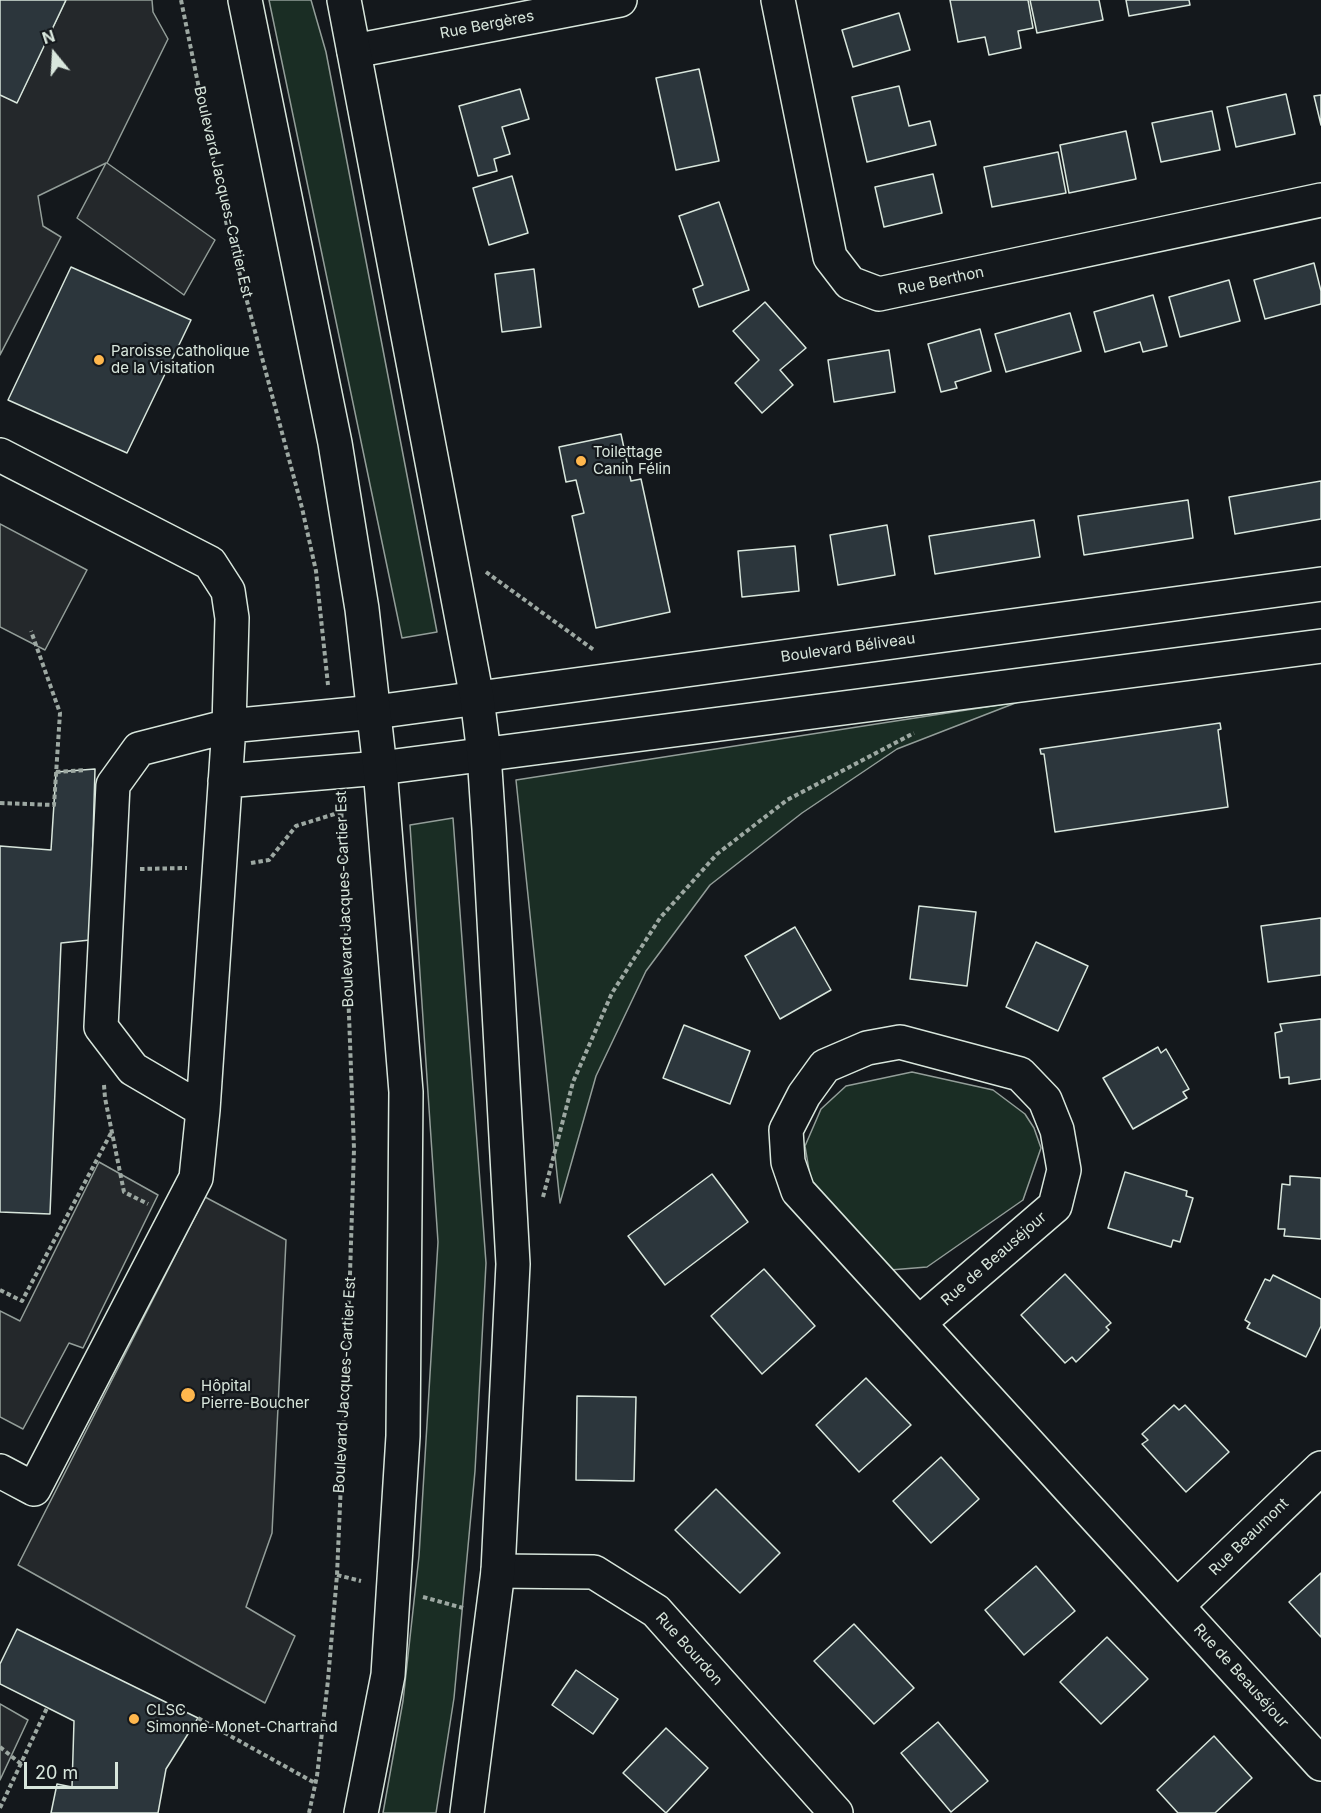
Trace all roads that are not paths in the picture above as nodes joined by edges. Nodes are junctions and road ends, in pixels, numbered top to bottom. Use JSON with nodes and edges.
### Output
{"nodes":[{"id":1,"x":245,"y":0,"type":"edge"},
{"id":2,"x":344,"y":0,"type":"edge"},
{"id":3,"x":620,"y":0,"type":"edge"},
{"id":4,"x":778,"y":0,"type":"edge"},
{"id":5,"x":354,"y":51,"type":"junction"},
{"id":6,"x":1321,"y":200,"type":"edge"},
{"id":7,"x":0,"y":455,"type":"edge"},
{"id":8,"x":1321,"y":584,"type":"edge"},
{"id":9,"x":1321,"y":646,"type":"edge"},
{"id":10,"x":477,"y":698,"type":"junction"},
{"id":11,"x":375,"y":712,"type":"junction"},
{"id":12,"x":229,"y":726,"type":"junction"},
{"id":13,"x":484,"y":754,"type":"junction"},
{"id":14,"x":380,"y":768,"type":"junction"},
{"id":15,"x":225,"y":782,"type":"junction"},
{"id":16,"x":203,"y":1110,"type":"junction"},
{"id":17,"x":919,"y":1323,"type":"junction"},
{"id":18,"x":1321,"y":1468,"type":"edge"},
{"id":19,"x":0,"y":1471,"type":"edge"},
{"id":20,"x":498,"y":1571,"type":"junction"},
{"id":21,"x":1177,"y":1606,"type":"junction"},
{"id":22,"x":1321,"y":1764,"type":"edge"},
{"id":23,"x":360,"y":1813,"type":"edge"},
{"id":24,"x":467,"y":1813,"type":"edge"},
{"id":25,"x":836,"y":1813,"type":"edge"}],
"edges":[{"from":1,"to":11,"type":"street"},
{"from":2,"to":5,"type":"street"},
{"from":3,"to":5,"type":"street","name":"Rue Bergères"},
{"from":4,"to":6,"type":"street","name":"Rue Berthon"},
{"from":5,"to":10,"type":"street"},
{"from":7,"to":12,"type":"street"},
{"from":8,"to":10,"type":"street","name":"Boulevard Béliveau"},
{"from":9,"to":13,"type":"street"},
{"from":10,"to":11,"type":"street","name":"Boulevard Béliveau"},
{"from":10,"to":13,"type":"street"},
{"from":11,"to":12,"type":"street","name":"Boulevard Béliveau"},
{"from":11,"to":14,"type":"street"},
{"from":12,"to":15,"type":"street"},
{"from":12,"to":16,"type":"street","name":"Boulevard Béliveau"},
{"from":13,"to":14,"type":"street"},
{"from":13,"to":20,"type":"street"},
{"from":14,"to":15,"type":"street"},
{"from":14,"to":23,"type":"street"},
{"from":15,"to":16,"type":"street"},
{"from":16,"to":19,"type":"street"},
{"from":17,"to":17,"type":"street","name":"Rue de Beauséjour"},
{"from":17,"to":21,"type":"street","name":"Rue de Beauséjour"},
{"from":18,"to":21,"type":"street","name":"Rue Beaumont"},
{"from":20,"to":24,"type":"street"},
{"from":20,"to":25,"type":"street","name":"Rue Bourdon"},
{"from":21,"to":22,"type":"street","name":"Rue de Beauséjour"}]}
